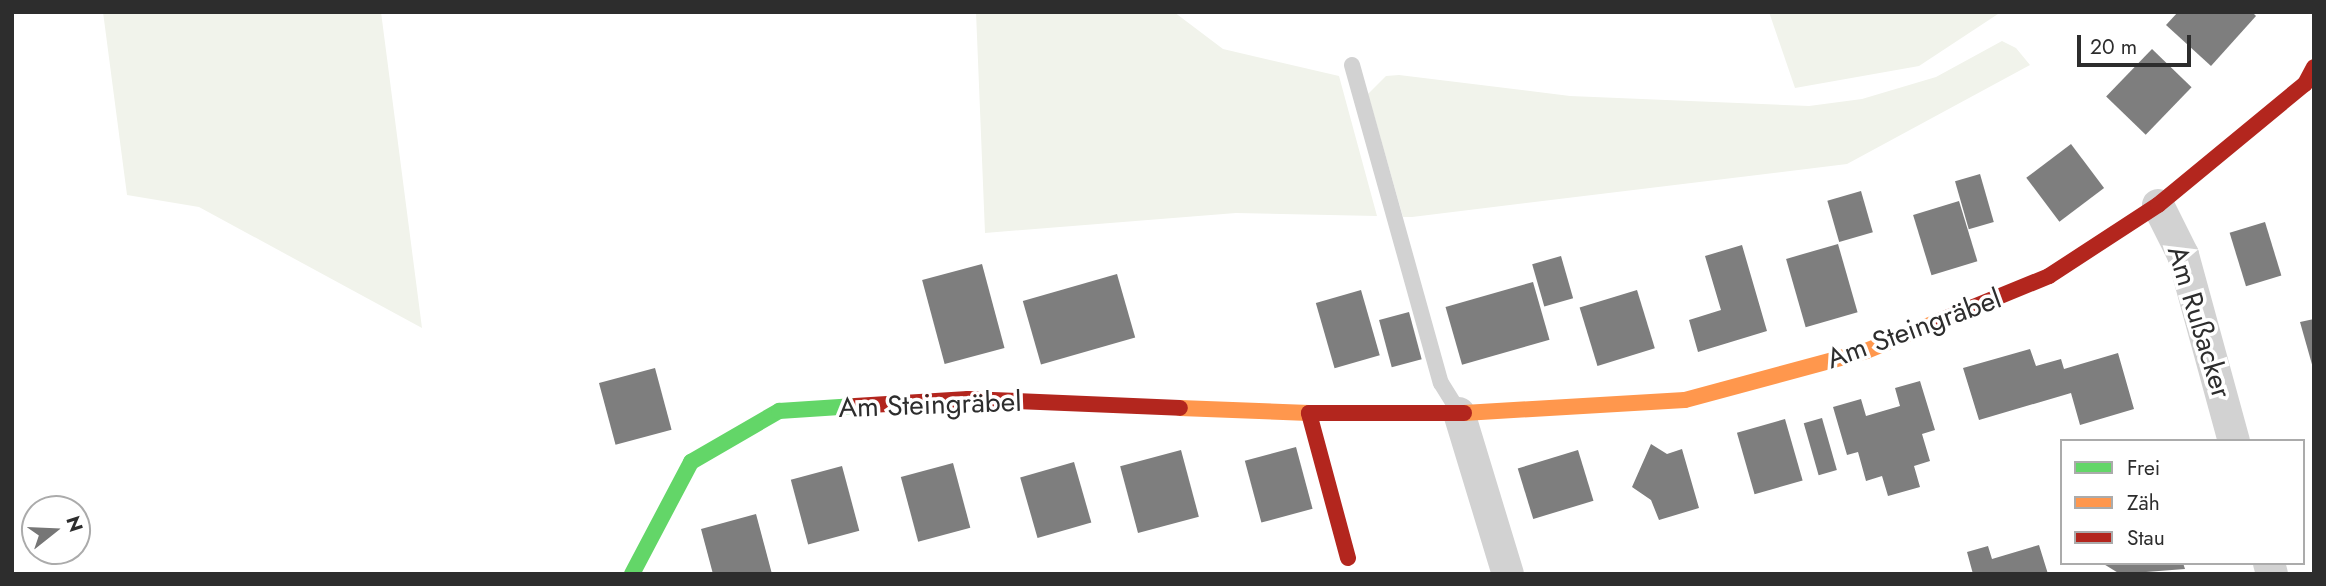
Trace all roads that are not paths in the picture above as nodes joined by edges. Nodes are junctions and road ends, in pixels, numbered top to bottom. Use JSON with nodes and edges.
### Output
{"nodes":[{"id":1,"x":1352,"y":65,"type":"dead end"},
{"id":2,"x":2311,"y":80,"type":"edge"},
{"id":3,"x":2158,"y":205,"type":"junction"},
{"id":4,"x":1309,"y":413,"type":"junction"},
{"id":5,"x":1460,"y":413,"type":"junction"},
{"id":6,"x":2233,"y":439,"type":"edge"},
{"id":7,"x":1348,"y":558,"type":"dead end"},
{"id":8,"x":632,"y":574,"type":"edge"},
{"id":9,"x":1507,"y":574,"type":"edge"}],
"edges":[{"from":1,"to":5,"type":"lane"},
{"from":2,"to":3,"type":"street","name":"Am Steingräbel"},
{"from":3,"to":5,"type":"street","name":"Am Steingräbel"},
{"from":3,"to":6,"type":"street","name":"Am Rußacker"},
{"from":4,"to":5,"type":"street","name":"Am Steingräbel"},
{"from":4,"to":7,"type":"street"},
{"from":4,"to":8,"type":"street","name":"Am Steingräbel"},
{"from":5,"to":9,"type":"street"}]}
